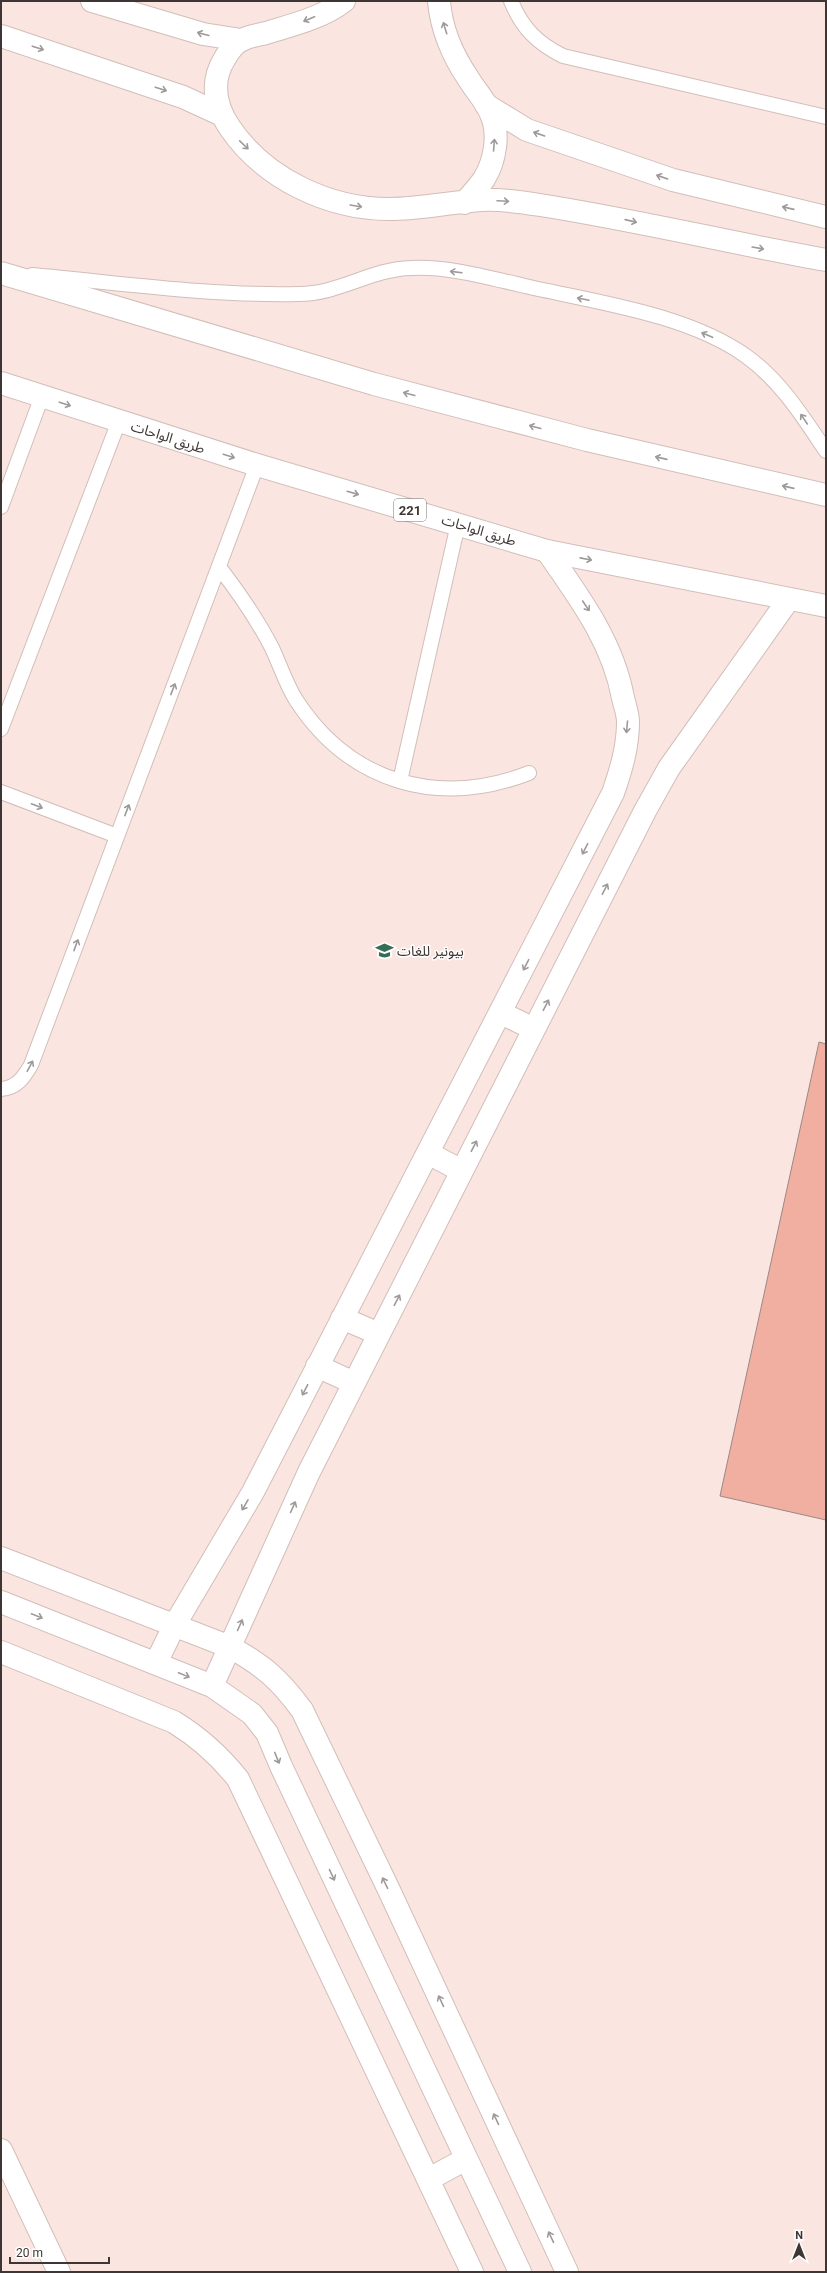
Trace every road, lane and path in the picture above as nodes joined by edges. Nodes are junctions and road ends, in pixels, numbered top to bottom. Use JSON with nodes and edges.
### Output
{"nodes":[{"id":1,"x":92,"y":1,"type":"edge"},
{"id":2,"x":344,"y":1,"type":"edge"},
{"id":3,"x":439,"y":1,"type":"edge"},
{"id":4,"x":511,"y":1,"type":"edge"},
{"id":5,"x":1,"y":36,"type":"edge"},
{"id":6,"x":241,"y":40,"type":"junction"},
{"id":7,"x":486,"y":105,"type":"junction"},
{"id":8,"x":220,"y":114,"type":"junction"},
{"id":9,"x":826,"y":117,"type":"edge"},
{"id":10,"x":464,"y":203,"type":"junction"},
{"id":11,"x":826,"y":217,"type":"edge"},
{"id":12,"x":826,"y":260,"type":"edge"},
{"id":13,"x":1,"y":272,"type":"edge"},
{"id":14,"x":1,"y":383,"type":"edge"},
{"id":15,"x":42,"y":396,"type":"junction"},
{"id":16,"x":119,"y":421,"type":"junction"},
{"id":17,"x":826,"y":451,"type":"edge"},
{"id":18,"x":257,"y":465,"type":"junction"},
{"id":19,"x":826,"y":495,"type":"edge"},
{"id":20,"x":1,"y":507,"type":"edge"},
{"id":21,"x":458,"y":524,"type":"junction"},
{"id":22,"x":547,"y":551,"type":"junction"},
{"id":23,"x":219,"y":567,"type":"junction"},
{"id":24,"x":789,"y":599,"type":"junction"},
{"id":25,"x":826,"y":606,"type":"edge"},
{"id":26,"x":1,"y":729,"type":"edge"},
{"id":27,"x":529,"y":773,"type":"dead end"},
{"id":28,"x":400,"y":781,"type":"junction"},
{"id":29,"x":1,"y":792,"type":"edge"},
{"id":30,"x":117,"y":836,"type":"junction"},
{"id":31,"x":501,"y":1013,"type":"junction"},
{"id":32,"x":534,"y":1029,"type":"junction"},
{"id":33,"x":1,"y":1089,"type":"edge"},
{"id":34,"x":428,"y":1152,"type":"junction"},
{"id":35,"x":462,"y":1171,"type":"junction"},
{"id":36,"x":342,"y":1318,"type":"junction"},
{"id":37,"x":379,"y":1334,"type":"junction"},
{"id":38,"x":317,"y":1366,"type":"junction"},
{"id":39,"x":354,"y":1384,"type":"junction"},
{"id":40,"x":1,"y":1558,"type":"edge"},
{"id":41,"x":1,"y":1602,"type":"edge"},
{"id":42,"x":174,"y":1626,"type":"junction"},
{"id":43,"x":230,"y":1648,"type":"junction"},
{"id":44,"x":1,"y":1652,"type":"edge"},
{"id":45,"x":156,"y":1664,"type":"junction"},
{"id":46,"x":212,"y":1686,"type":"junction"},
{"id":47,"x":1,"y":2150,"type":"edge"},
{"id":48,"x":466,"y":2160,"type":"junction"},
{"id":49,"x":429,"y":2179,"type":"junction"},
{"id":50,"x":59,"y":2272,"type":"edge"},
{"id":51,"x":472,"y":2272,"type":"edge"},
{"id":52,"x":520,"y":2272,"type":"edge"},
{"id":53,"x":567,"y":2272,"type":"edge"}],
"edges":[{"from":6,"to":1,"type":"main road","one_way":true},
{"from":2,"to":6,"type":"main road","one_way":true},
{"from":7,"to":3,"type":"main road","one_way":true},
{"from":4,"to":9,"type":"lane"},
{"from":5,"to":8,"type":"main road","one_way":true},
{"from":6,"to":8,"type":"main road"},
{"from":10,"to":7,"type":"main road","one_way":true},
{"from":11,"to":7,"type":"main road","one_way":true},
{"from":8,"to":10,"type":"main road","one_way":true},
{"from":10,"to":12,"type":"main road","one_way":true},
{"from":17,"to":13,"type":"lane","one_way":true},
{"from":19,"to":13,"type":"main road","one_way":true},
{"from":14,"to":15,"type":"main road","name":"طريق الواحات","number":"221"},
{"from":15,"to":16,"type":"main road","name":"طريق الواحات","number":"221","one_way":true},
{"from":15,"to":20,"type":"lane"},
{"from":16,"to":18,"type":"main road","name":"طريق الواحات","number":"221","one_way":true},
{"from":16,"to":26,"type":"lane"},
{"from":18,"to":21,"type":"main road","name":"طريق الواحات","number":"221","one_way":true},
{"from":18,"to":23,"type":"lane"},
{"from":21,"to":22,"type":"main road","name":"طريق الواحات","number":"221"},
{"from":21,"to":28,"type":"lane"},
{"from":22,"to":24,"type":"main road","name":"طريق الواحات","number":"221","one_way":true},
{"from":22,"to":31,"type":"main road","one_way":true},
{"from":23,"to":28,"type":"lane"},
{"from":30,"to":23,"type":"lane","one_way":true},
{"from":24,"to":25,"type":"main road","name":"طريق الواحات","number":"221"},
{"from":32,"to":24,"type":"main road","one_way":true},
{"from":27,"to":28,"type":"lane"},
{"from":29,"to":30,"type":"lane","one_way":true},
{"from":33,"to":30,"type":"lane","one_way":true},
{"from":31,"to":32,"type":"main road"},
{"from":31,"to":34,"type":"main road"},
{"from":35,"to":32,"type":"main road","one_way":true},
{"from":34,"to":35,"type":"main road"},
{"from":34,"to":36,"type":"main road"},
{"from":37,"to":35,"type":"main road","one_way":true},
{"from":36,"to":37,"type":"main road"},
{"from":36,"to":38,"type":"main road"},
{"from":37,"to":39,"type":"main road"},
{"from":38,"to":39,"type":"main road"},
{"from":38,"to":42,"type":"main road","one_way":true},
{"from":43,"to":39,"type":"main road","one_way":true},
{"from":40,"to":42,"type":"main road"},
{"from":41,"to":45,"type":"main road","one_way":true},
{"from":42,"to":43,"type":"main road"},
{"from":42,"to":45,"type":"main road"},
{"from":43,"to":46,"type":"main road"},
{"from":53,"to":43,"type":"main road","one_way":true},
{"from":44,"to":49,"type":"main road"},
{"from":45,"to":46,"type":"main road","one_way":true},
{"from":46,"to":48,"type":"main road","one_way":true},
{"from":47,"to":50,"type":"main road"},
{"from":48,"to":49,"type":"main road"},
{"from":48,"to":52,"type":"main road"},
{"from":49,"to":51,"type":"main road"}]}
